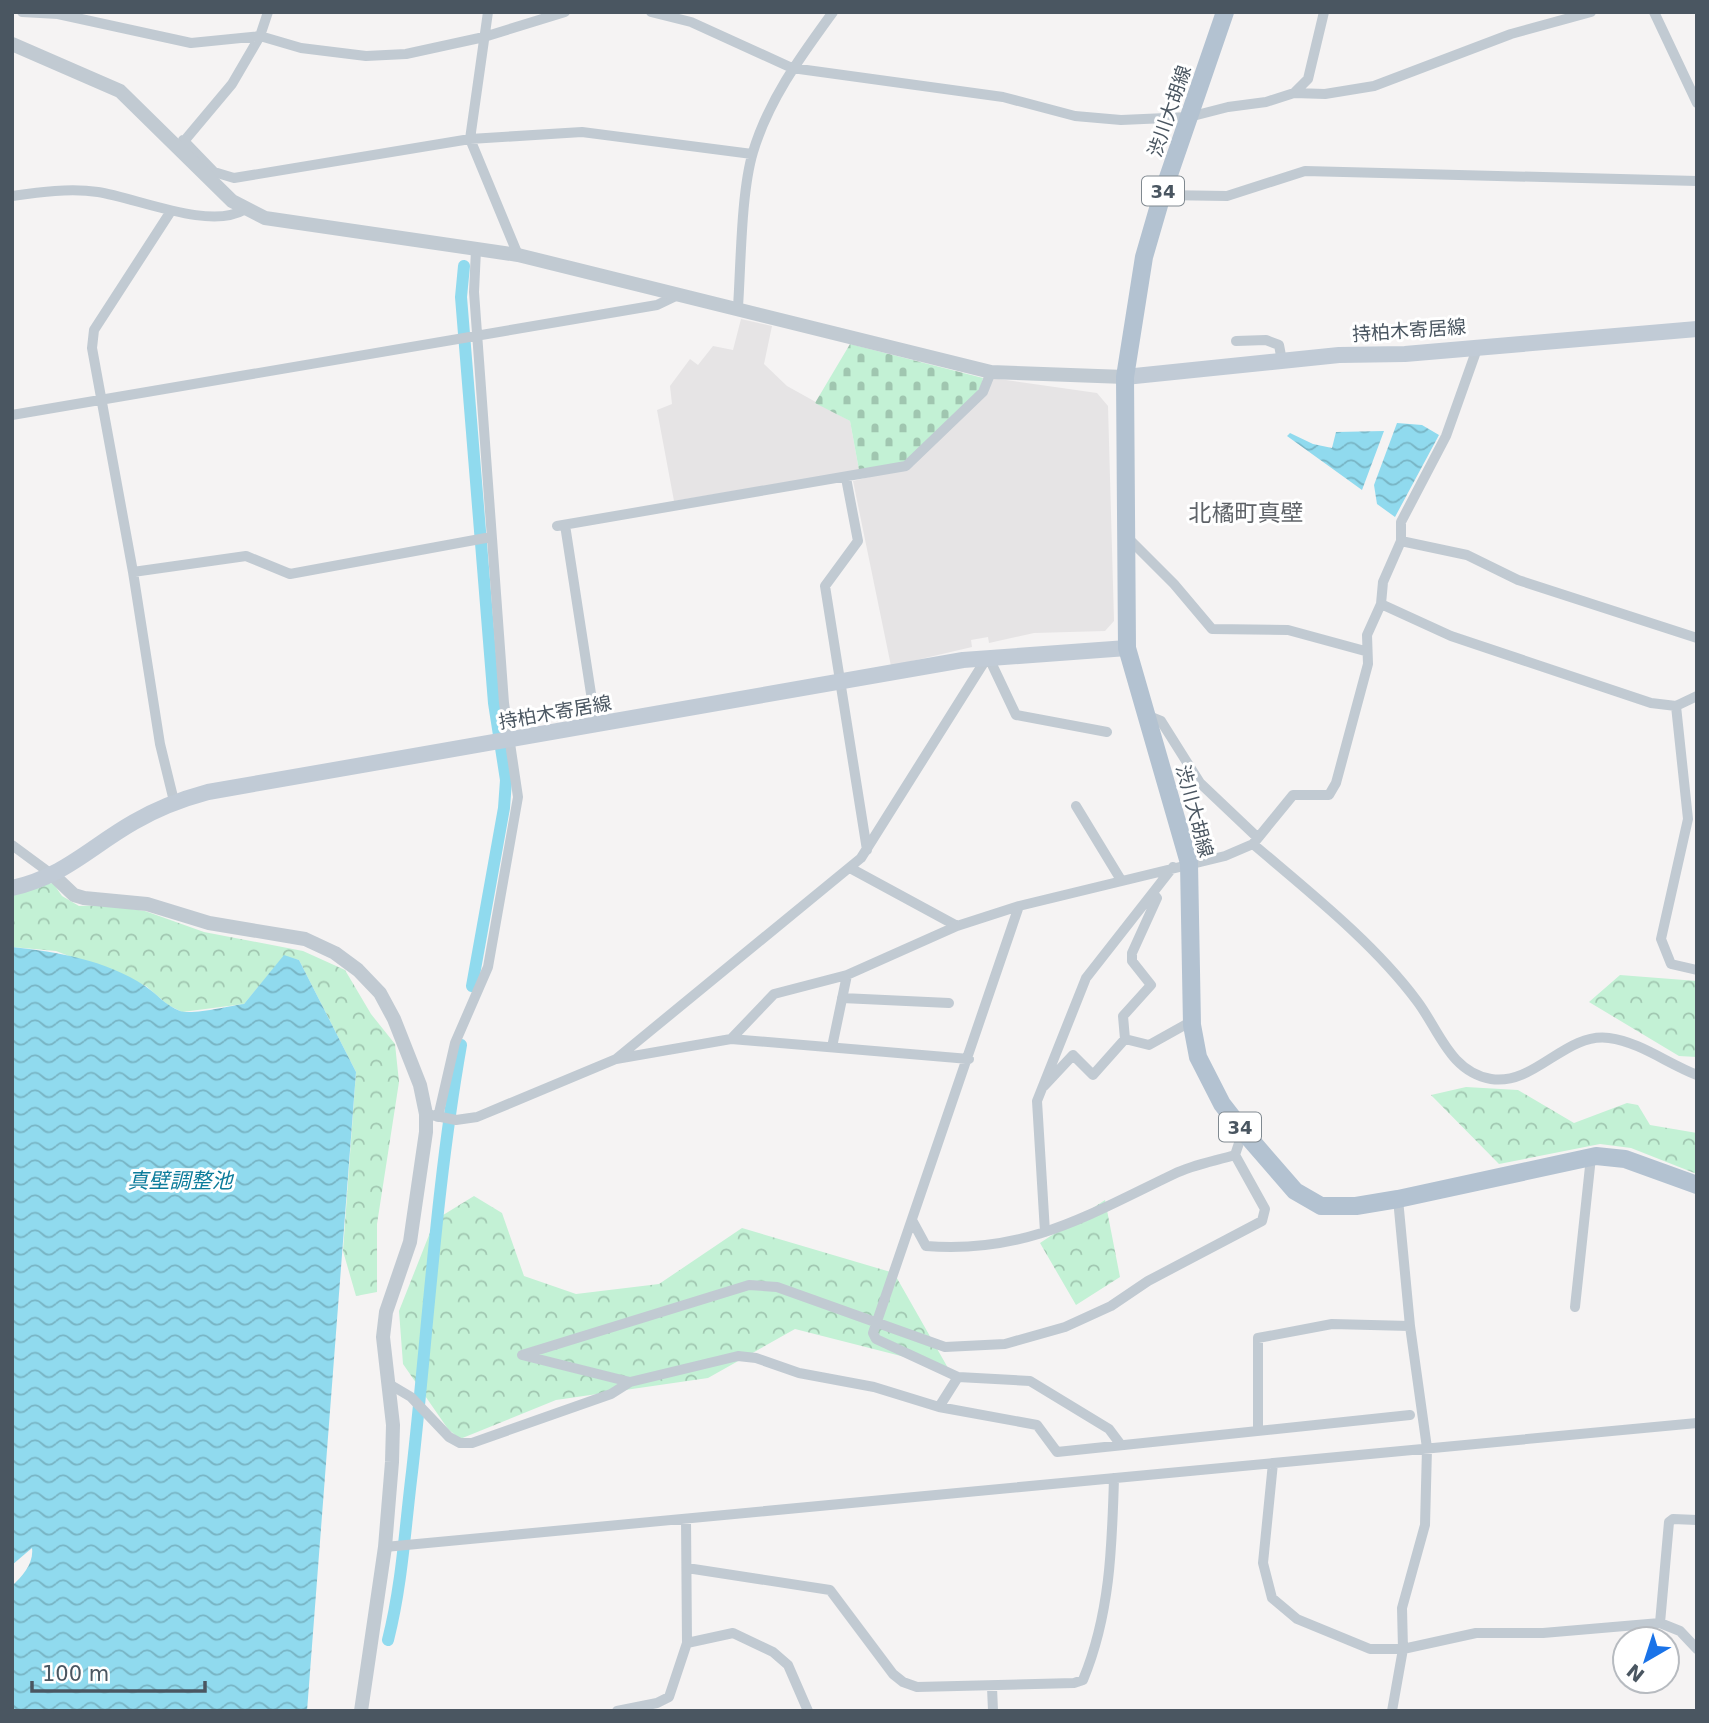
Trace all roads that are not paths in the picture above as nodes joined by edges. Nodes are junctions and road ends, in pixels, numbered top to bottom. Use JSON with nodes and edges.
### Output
{"nodes":[{"id":1,"x":22,"y":12,"type":"edge"},
{"id":2,"x":268,"y":12,"type":"edge"},
{"id":3,"x":488,"y":12,"type":"edge"},
{"id":4,"x":565,"y":12,"type":"edge"},
{"id":5,"x":651,"y":12,"type":"edge"},
{"id":6,"x":833,"y":12,"type":"edge"},
{"id":7,"x":1225,"y":12,"type":"edge"},
{"id":8,"x":1324,"y":12,"type":"edge"},
{"id":9,"x":1591,"y":12,"type":"edge"},
{"id":10,"x":1654,"y":12,"type":"edge"},
{"id":11,"x":260,"y":36,"type":"junction"},
{"id":12,"x":484,"y":37,"type":"junction"},
{"id":13,"x":12,"y":44,"type":"edge"},
{"id":14,"x":792,"y":68,"type":"junction"},
{"id":15,"x":1294,"y":93,"type":"junction"},
{"id":16,"x":1697,"y":103,"type":"edge"},
{"id":17,"x":1189,"y":117,"type":"junction"},
{"id":18,"x":470,"y":139,"type":"junction"},
{"id":19,"x":181,"y":144,"type":"junction"},
{"id":20,"x":752,"y":154,"type":"junction"},
{"id":21,"x":1697,"y":181,"type":"edge"},
{"id":22,"x":1161,"y":195,"type":"junction"},
{"id":23,"x":12,"y":196,"type":"edge"},
{"id":24,"x":244,"y":210,"type":"junction"},
{"id":25,"x":171,"y":211,"type":"junction"},
{"id":26,"x":476,"y":250,"type":"junction"},
{"id":27,"x":518,"y":255,"type":"junction"},
{"id":28,"x":683,"y":293,"type":"junction"},
{"id":29,"x":738,"y":307,"type":"junction"},
{"id":30,"x":1697,"y":330,"type":"edge"},
{"id":31,"x":476,"y":338,"type":"junction"},
{"id":32,"x":1236,"y":341,"type":"dead end"},
{"id":33,"x":1478,"y":346,"type":"junction"},
{"id":34,"x":1282,"y":361,"type":"junction"},
{"id":35,"x":991,"y":372,"type":"junction"},
{"id":36,"x":1125,"y":377,"type":"junction"},
{"id":37,"x":100,"y":400,"type":"junction"},
{"id":38,"x":12,"y":415,"type":"edge"},
{"id":39,"x":846,"y":478,"type":"junction"},
{"id":40,"x":1127,"y":537,"type":"junction"},
{"id":41,"x":490,"y":538,"type":"junction"},
{"id":42,"x":1401,"y":541,"type":"junction"},
{"id":43,"x":133,"y":572,"type":"junction"},
{"id":44,"x":1381,"y":604,"type":"junction"},
{"id":45,"x":1697,"y":638,"type":"edge"},
{"id":46,"x":1127,"y":648,"type":"junction"},
{"id":47,"x":1365,"y":651,"type":"junction"},
{"id":48,"x":988,"y":656,"type":"junction"},
{"id":49,"x":841,"y":681,"type":"junction"},
{"id":50,"x":1697,"y":696,"type":"edge"},
{"id":51,"x":1676,"y":706,"type":"junction"},
{"id":52,"x":1146,"y":715,"type":"junction"},
{"id":53,"x":596,"y":726,"type":"junction"},
{"id":54,"x":1107,"y":732,"type":"dead end"},
{"id":55,"x":509,"y":741,"type":"junction"},
{"id":56,"x":174,"y":801,"type":"junction"},
{"id":57,"x":1076,"y":806,"type":"dead end"},
{"id":58,"x":1255,"y":841,"type":"junction"},
{"id":59,"x":12,"y":845,"type":"edge"},
{"id":60,"x":867,"y":850,"type":"junction"},
{"id":61,"x":1181,"y":865,"type":"junction"},
{"id":62,"x":850,"y":868,"type":"junction"},
{"id":63,"x":54,"y":876,"type":"junction"},
{"id":64,"x":1121,"y":880,"type":"junction"},
{"id":65,"x":12,"y":888,"type":"edge"},
{"id":66,"x":1153,"y":893,"type":"junction"},
{"id":67,"x":1019,"y":906,"type":"junction"},
{"id":68,"x":957,"y":926,"type":"junction"},
{"id":69,"x":1697,"y":970,"type":"edge"},
{"id":70,"x":847,"y":975,"type":"junction"},
{"id":71,"x":842,"y":998,"type":"junction"},
{"id":72,"x":949,"y":1003,"type":"dead end"},
{"id":73,"x":1192,"y":1021,"type":"junction"},
{"id":74,"x":731,"y":1039,"type":"junction"},
{"id":75,"x":1125,"y":1039,"type":"junction"},
{"id":76,"x":832,"y":1047,"type":"junction"},
{"id":77,"x":616,"y":1059,"type":"junction"},
{"id":78,"x":969,"y":1059,"type":"junction"},
{"id":79,"x":1697,"y":1075,"type":"edge"},
{"id":80,"x":1040,"y":1091,"type":"junction"},
{"id":81,"x":436,"y":1116,"type":"junction"},
{"id":82,"x":1243,"y":1131,"type":"junction"},
{"id":83,"x":1235,"y":1154,"type":"junction"},
{"id":84,"x":1591,"y":1157,"type":"junction"},
{"id":85,"x":1697,"y":1185,"type":"edge"},
{"id":86,"x":1398,"y":1199,"type":"junction"},
{"id":87,"x":913,"y":1222,"type":"junction"},
{"id":88,"x":1045,"y":1233,"type":"junction"},
{"id":89,"x":1575,"y":1307,"type":"dead end"},
{"id":90,"x":875,"y":1324,"type":"junction"},
{"id":91,"x":1410,"y":1326,"type":"junction"},
{"id":92,"x":958,"y":1377,"type":"junction"},
{"id":93,"x":630,"y":1382,"type":"junction"},
{"id":94,"x":389,"y":1384,"type":"junction"},
{"id":95,"x":939,"y":1407,"type":"junction"},
{"id":96,"x":1410,"y":1415,"type":"dead end"},
{"id":97,"x":1697,"y":1423,"type":"edge"},
{"id":98,"x":1258,"y":1431,"type":"junction"},
{"id":99,"x":1121,"y":1445,"type":"junction"},
{"id":100,"x":1427,"y":1448,"type":"junction"},
{"id":101,"x":1273,"y":1463,"type":"junction"},
{"id":102,"x":1114,"y":1478,"type":"junction"},
{"id":103,"x":686,"y":1519,"type":"junction"},
{"id":104,"x":1697,"y":1520,"type":"edge"},
{"id":105,"x":385,"y":1547,"type":"junction"},
{"id":106,"x":687,"y":1568,"type":"junction"},
{"id":107,"x":1660,"y":1623,"type":"junction"},
{"id":108,"x":687,"y":1643,"type":"junction"},
{"id":109,"x":1697,"y":1648,"type":"edge"},
{"id":110,"x":1403,"y":1649,"type":"junction"},
{"id":111,"x":992,"y":1687,"type":"junction"},
{"id":112,"x":361,"y":1711,"type":"edge"},
{"id":113,"x":617,"y":1711,"type":"edge"},
{"id":114,"x":808,"y":1711,"type":"edge"},
{"id":115,"x":993,"y":1711,"type":"edge"},
{"id":116,"x":1392,"y":1711,"type":"edge"}],
"edges":[{"from":1,"to":11,"type":"street"},
{"from":2,"to":11,"type":"street"},
{"from":3,"to":12,"type":"street"},
{"from":4,"to":12,"type":"street"},
{"from":5,"to":14,"type":"street"},
{"from":6,"to":14,"type":"street"},
{"from":7,"to":17,"type":"main road","name":"渋川大胡線","number":"34"},
{"from":8,"to":15,"type":"street"},
{"from":9,"to":15,"type":"street"},
{"from":10,"to":16,"type":"street"},
{"from":11,"to":12,"type":"street"},
{"from":11,"to":19,"type":"street"},
{"from":12,"to":18,"type":"street"},
{"from":13,"to":19,"type":"street"},
{"from":14,"to":17,"type":"street"},
{"from":14,"to":20,"type":"street"},
{"from":15,"to":17,"type":"street"},
{"from":17,"to":22,"type":"main road","name":"渋川大胡線","number":"34"},
{"from":18,"to":19,"type":"street"},
{"from":18,"to":20,"type":"street"},
{"from":18,"to":27,"type":"street"},
{"from":19,"to":24,"type":"street"},
{"from":20,"to":29,"type":"street"},
{"from":21,"to":22,"type":"street"},
{"from":22,"to":36,"type":"main road","name":"渋川大胡線","number":"34"},
{"from":23,"to":25,"type":"street"},
{"from":24,"to":25,"type":"street"},
{"from":24,"to":26,"type":"street"},
{"from":25,"to":37,"type":"street"},
{"from":26,"to":27,"type":"street"},
{"from":26,"to":31,"type":"street"},
{"from":27,"to":28,"type":"street"},
{"from":28,"to":29,"type":"street"},
{"from":28,"to":31,"type":"street"},
{"from":29,"to":35,"type":"street"},
{"from":30,"to":33,"type":"main road","name":"持柏木寄居線"},
{"from":31,"to":37,"type":"street"},
{"from":31,"to":41,"type":"street"},
{"from":32,"to":34,"type":"street"},
{"from":33,"to":34,"type":"main road","name":"持柏木寄居線"},
{"from":33,"to":42,"type":"street"},
{"from":34,"to":36,"type":"main road","name":"持柏木寄居線"},
{"from":35,"to":36,"type":"street"},
{"from":35,"to":39,"type":"street"},
{"from":36,"to":40,"type":"main road","name":"渋川大胡線","number":"34"},
{"from":37,"to":38,"type":"street"},
{"from":37,"to":43,"type":"street"},
{"from":39,"to":49,"type":"street"},
{"from":39,"to":53,"type":"street"},
{"from":40,"to":46,"type":"main road","name":"渋川大胡線","number":"34"},
{"from":40,"to":47,"type":"street"},
{"from":41,"to":43,"type":"street"},
{"from":41,"to":55,"type":"street"},
{"from":42,"to":44,"type":"street"},
{"from":42,"to":45,"type":"street"},
{"from":43,"to":56,"type":"street"},
{"from":44,"to":47,"type":"street"},
{"from":44,"to":51,"type":"street"},
{"from":46,"to":48,"type":"main road","name":"持柏木寄居線"},
{"from":46,"to":52,"type":"main road","name":"渋川大胡線","number":"34"},
{"from":47,"to":58,"type":"street"},
{"from":48,"to":49,"type":"main road","name":"持柏木寄居線"},
{"from":48,"to":54,"type":"street"},
{"from":48,"to":60,"type":"street"},
{"from":49,"to":53,"type":"main road","name":"持柏木寄居線"},
{"from":49,"to":60,"type":"street"},
{"from":50,"to":51,"type":"street"},
{"from":51,"to":69,"type":"street"},
{"from":52,"to":58,"type":"street"},
{"from":52,"to":61,"type":"main road","name":"渋川大胡線","number":"34"},
{"from":53,"to":55,"type":"main road","name":"持柏木寄居線"},
{"from":55,"to":56,"type":"main road","name":"持柏木寄居線"},
{"from":55,"to":81,"type":"street"},
{"from":56,"to":63,"type":"main road","name":"持柏木寄居線"},
{"from":57,"to":64,"type":"street"},
{"from":58,"to":61,"type":"street"},
{"from":58,"to":79,"type":"street"},
{"from":59,"to":63,"type":"street"},
{"from":60,"to":62,"type":"street"},
{"from":61,"to":64,"type":"street"},
{"from":61,"to":66,"type":"street"},
{"from":61,"to":73,"type":"main road","name":"渋川大胡線","number":"34"},
{"from":62,"to":68,"type":"street"},
{"from":62,"to":77,"type":"street"},
{"from":63,"to":65,"type":"main road","name":"持柏木寄居線"},
{"from":63,"to":81,"type":"street"},
{"from":64,"to":67,"type":"street"},
{"from":66,"to":75,"type":"street"},
{"from":66,"to":80,"type":"street"},
{"from":67,"to":68,"type":"street"},
{"from":67,"to":78,"type":"street"},
{"from":68,"to":70,"type":"street"},
{"from":70,"to":71,"type":"street"},
{"from":70,"to":74,"type":"street"},
{"from":71,"to":72,"type":"street"},
{"from":71,"to":76,"type":"street"},
{"from":73,"to":75,"type":"street"},
{"from":73,"to":82,"type":"main road","name":"渋川大胡線","number":"34"},
{"from":74,"to":76,"type":"street"},
{"from":74,"to":77,"type":"street"},
{"from":75,"to":80,"type":"street"},
{"from":76,"to":78,"type":"street"},
{"from":77,"to":81,"type":"street"},
{"from":78,"to":87,"type":"street"},
{"from":80,"to":88,"type":"street"},
{"from":81,"to":94,"type":"street"},
{"from":82,"to":83,"type":"street"},
{"from":82,"to":86,"type":"main road","name":"渋川大胡線","number":"34"},
{"from":83,"to":88,"type":"street"},
{"from":83,"to":90,"type":"street"},
{"from":84,"to":85,"type":"main road","name":"渋川大胡線","number":"34"},
{"from":84,"to":86,"type":"main road","name":"渋川大胡線","number":"34"},
{"from":84,"to":89,"type":"street"},
{"from":86,"to":91,"type":"street"},
{"from":87,"to":88,"type":"street"},
{"from":87,"to":90,"type":"street"},
{"from":90,"to":92,"type":"street"},
{"from":90,"to":93,"type":"street"},
{"from":91,"to":98,"type":"street"},
{"from":91,"to":100,"type":"street"},
{"from":92,"to":95,"type":"street"},
{"from":92,"to":99,"type":"street"},
{"from":93,"to":94,"type":"street"},
{"from":93,"to":95,"type":"street"},
{"from":94,"to":105,"type":"street"},
{"from":95,"to":99,"type":"street"},
{"from":96,"to":98,"type":"street"},
{"from":97,"to":100,"type":"street"},
{"from":98,"to":99,"type":"street"},
{"from":100,"to":101,"type":"street"},
{"from":100,"to":110,"type":"street"},
{"from":101,"to":102,"type":"street"},
{"from":101,"to":110,"type":"street"},
{"from":102,"to":103,"type":"street"},
{"from":102,"to":111,"type":"street"},
{"from":103,"to":105,"type":"street"},
{"from":103,"to":106,"type":"street"},
{"from":104,"to":107,"type":"street"},
{"from":105,"to":112,"type":"street"},
{"from":106,"to":108,"type":"street"},
{"from":106,"to":111,"type":"street"},
{"from":107,"to":109,"type":"street"},
{"from":107,"to":110,"type":"street"},
{"from":108,"to":113,"type":"street"},
{"from":108,"to":114,"type":"street"},
{"from":110,"to":116,"type":"street"},
{"from":111,"to":115,"type":"street"}]}
